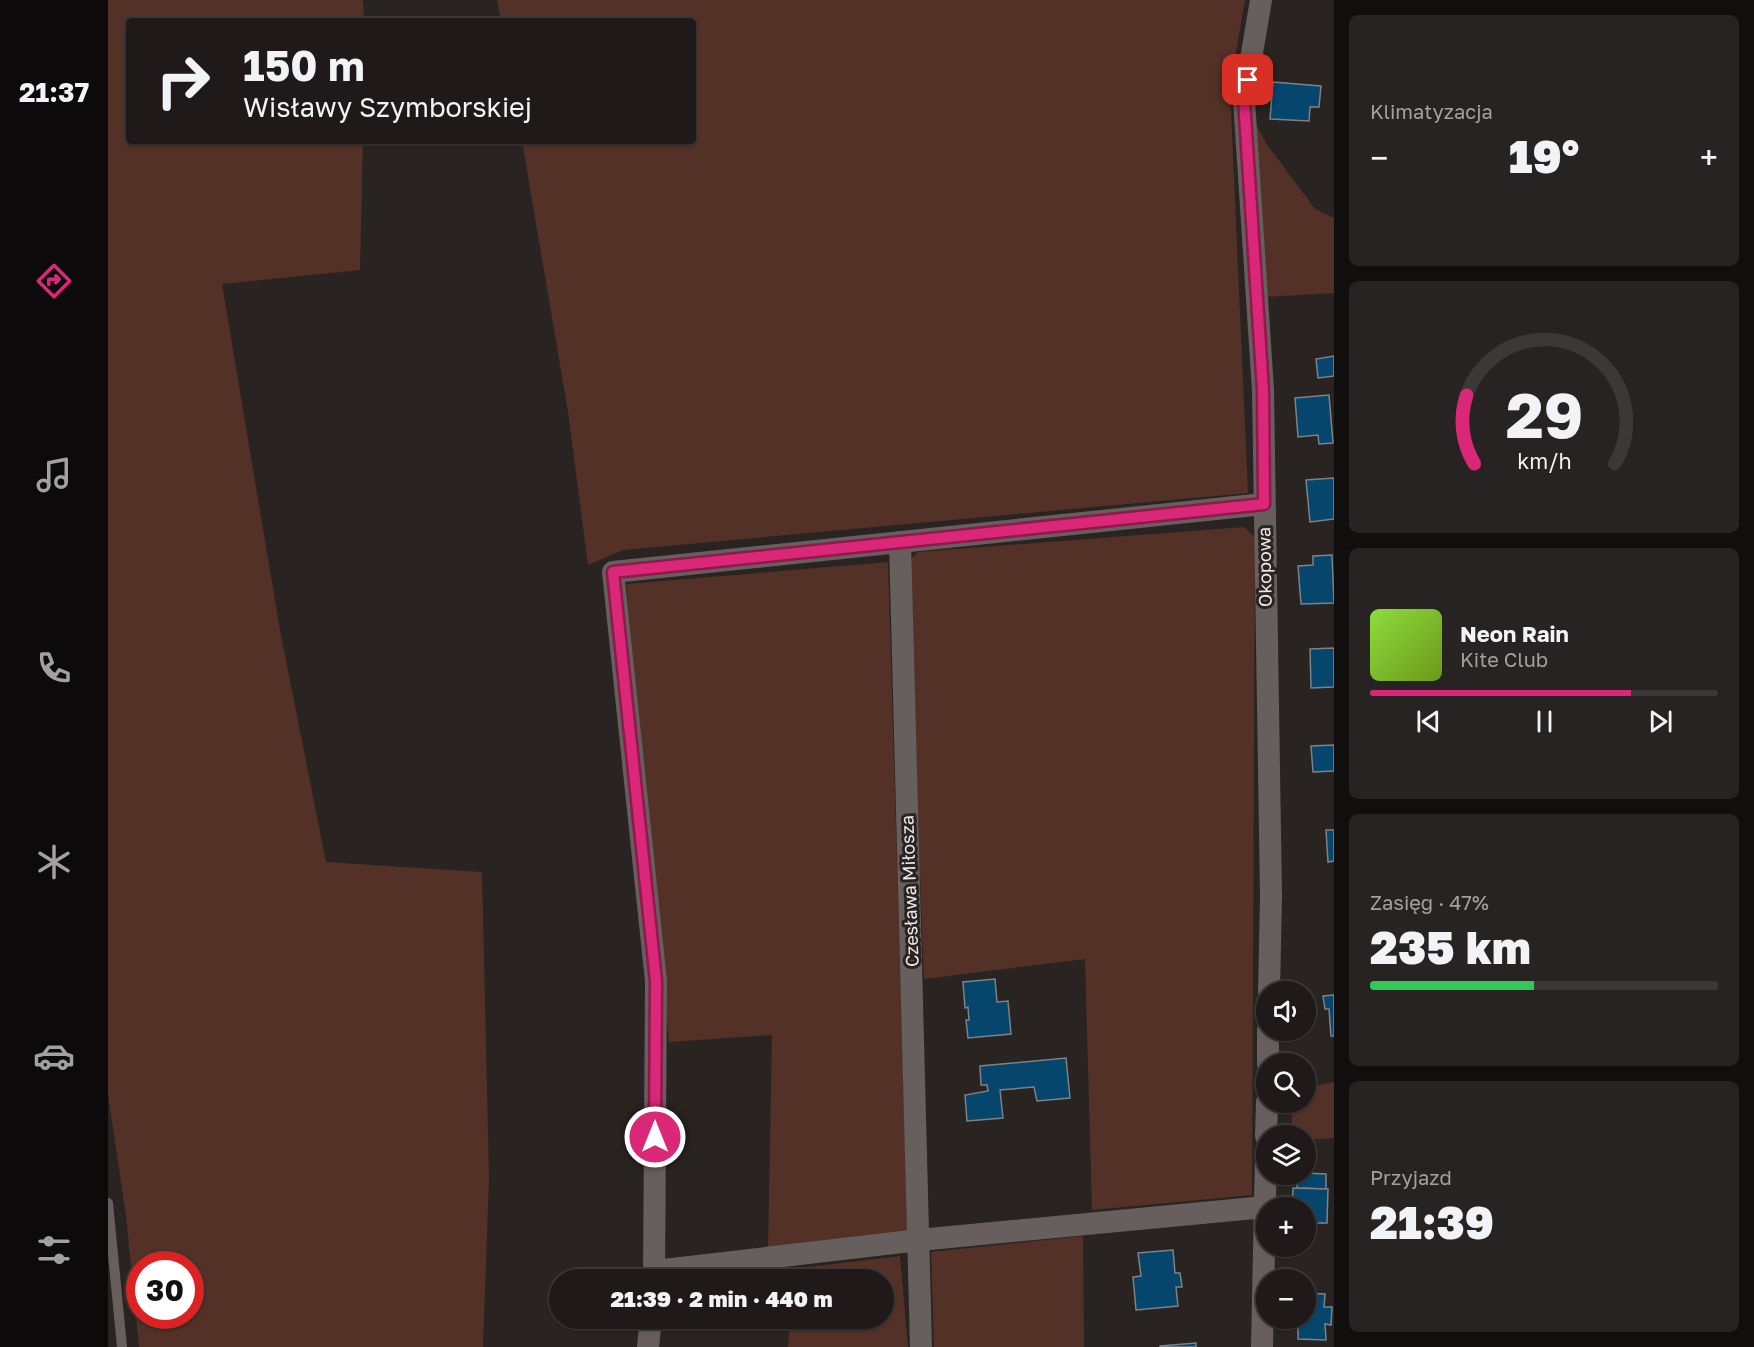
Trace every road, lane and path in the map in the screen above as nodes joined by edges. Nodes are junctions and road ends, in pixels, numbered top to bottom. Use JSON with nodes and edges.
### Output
{"nodes":[{"id":1,"x":1260,"y":0,"type":"edge"},
{"id":2,"x":1264,"y":504,"type":"junction"},
{"id":3,"x":900,"y":542,"type":"junction"},
{"id":4,"x":1269,"y":981,"type":"edge"},
{"id":5,"x":108,"y":1203,"type":"edge"},
{"id":6,"x":1256,"y":1208,"type":"edge"},
{"id":7,"x":919,"y":1240,"type":"junction"},
{"id":8,"x":1264,"y":1257,"type":"edge"},
{"id":9,"x":655,"y":1269,"type":"edge"},
{"id":10,"x":700,"y":1269,"type":"edge"},
{"id":11,"x":650,"y":1329,"type":"edge"},
{"id":12,"x":122,"y":1347,"type":"edge"},
{"id":13,"x":648,"y":1347,"type":"edge"},
{"id":14,"x":921,"y":1347,"type":"edge"},
{"id":15,"x":1262,"y":1347,"type":"edge"}],
"edges":[{"from":1,"to":2,"type":"street","name":"Okopowa"},
{"from":2,"to":3,"type":"street"},
{"from":2,"to":4,"type":"street","name":"Okopowa"},
{"from":3,"to":7,"type":"street","name":"Czesława Miłosza"},
{"from":3,"to":9,"type":"street"},
{"from":5,"to":12,"type":"lane"},
{"from":6,"to":7,"type":"street"},
{"from":7,"to":10,"type":"street"},
{"from":7,"to":14,"type":"street","name":"Czesława Miłosza"},
{"from":8,"to":15,"type":"street"},
{"from":11,"to":13,"type":"street"}]}
